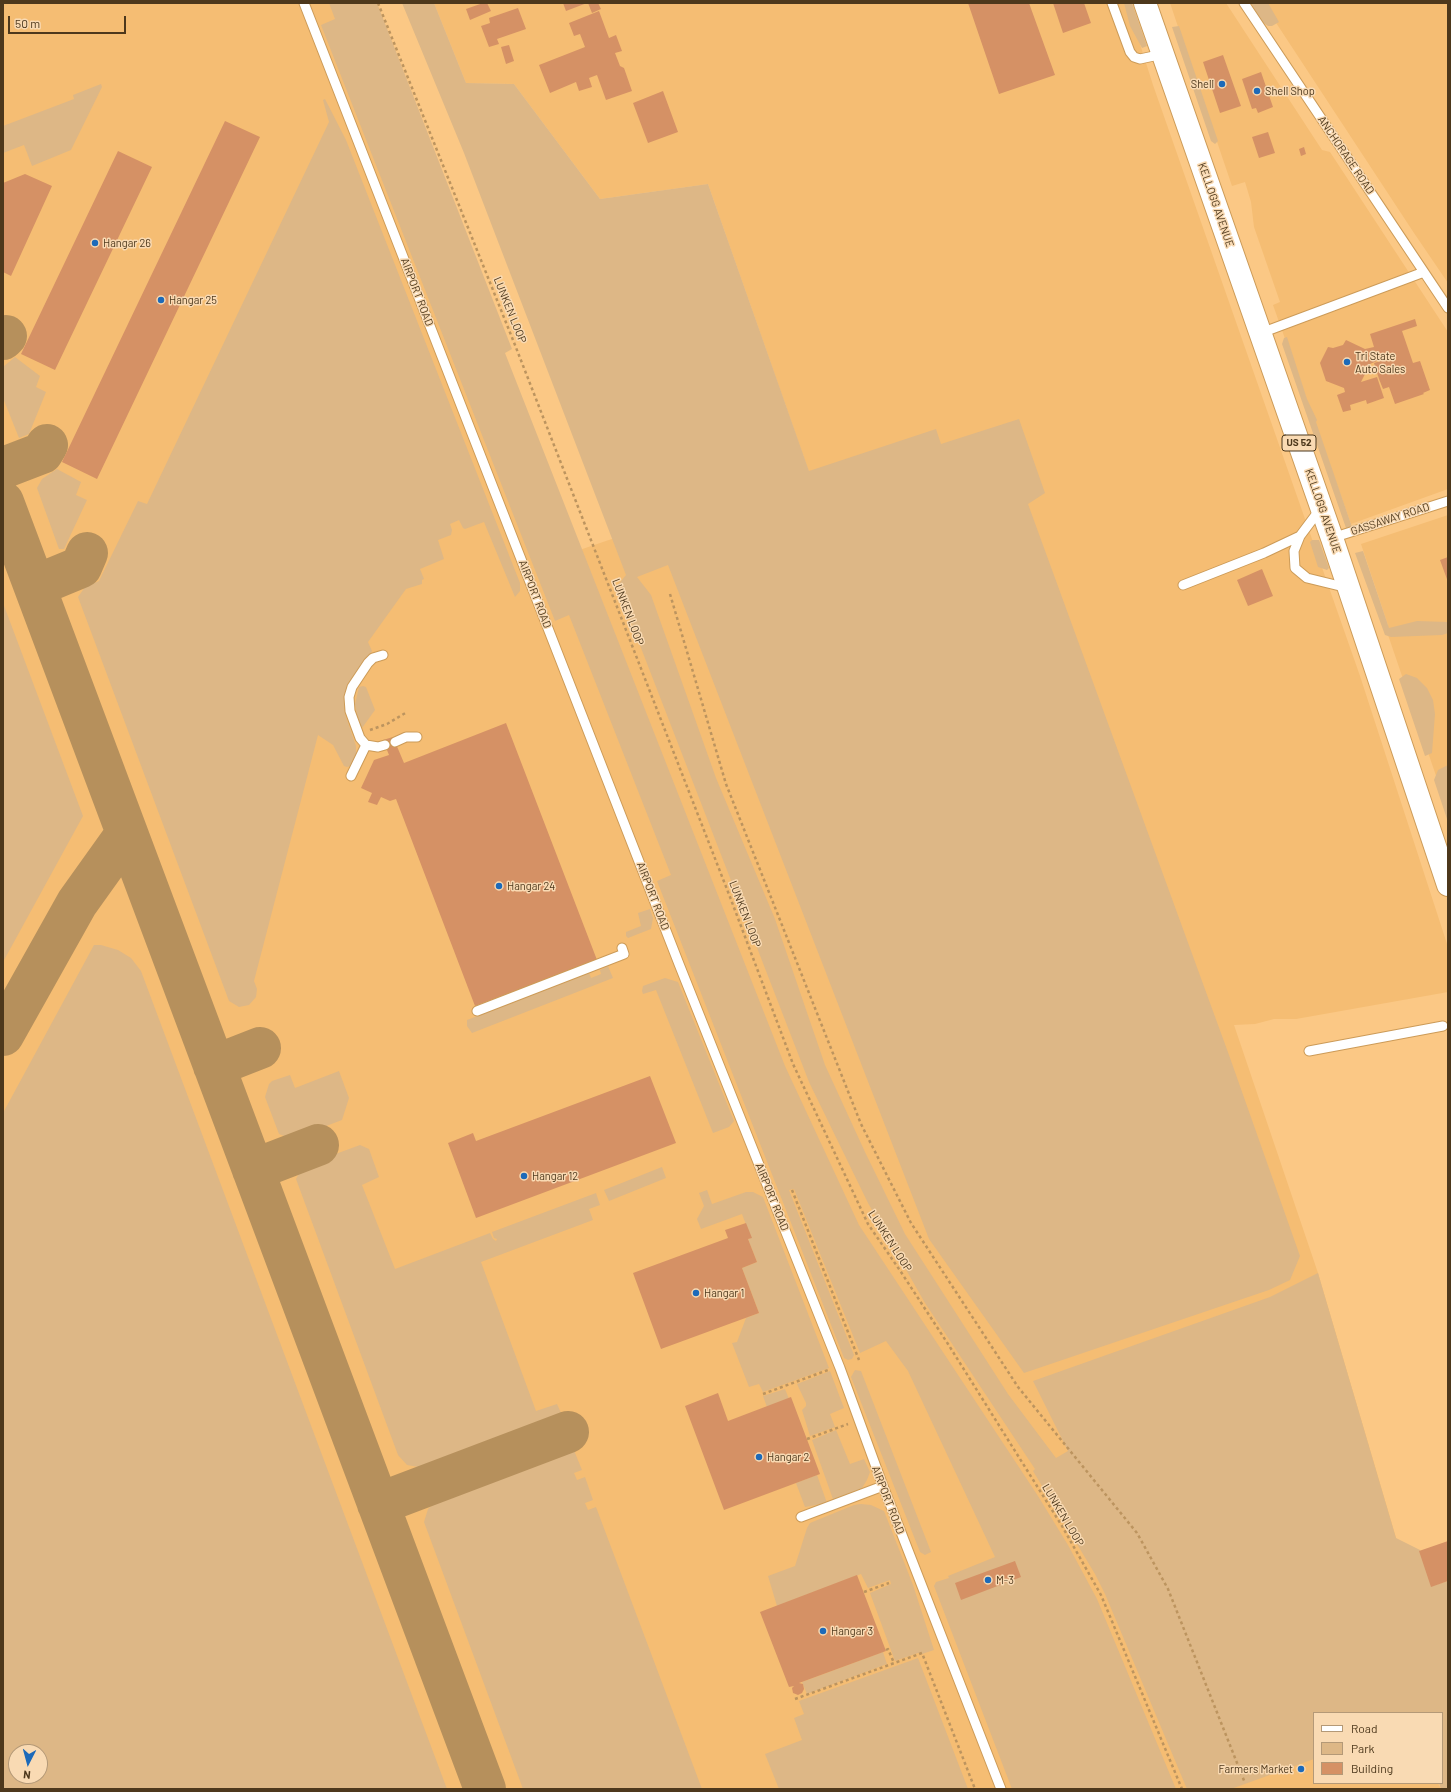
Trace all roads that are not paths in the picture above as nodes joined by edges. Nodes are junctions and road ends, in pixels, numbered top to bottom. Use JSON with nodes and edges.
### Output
{"nodes":[{"id":1,"x":304,"y":3,"type":"edge"},
{"id":2,"x":1112,"y":3,"type":"edge"},
{"id":3,"x":1145,"y":3,"type":"edge"},
{"id":4,"x":1244,"y":3,"type":"edge"},
{"id":5,"x":1163,"y":54,"type":"junction"},
{"id":6,"x":1424,"y":272,"type":"junction"},
{"id":7,"x":1448,"y":308,"type":"edge"},
{"id":8,"x":1261,"y":333,"type":"junction"},
{"id":9,"x":1448,"y":501,"type":"edge"},
{"id":10,"x":1322,"y":507,"type":"junction"},
{"id":11,"x":1300,"y":536,"type":"junction"},
{"id":12,"x":1332,"y":538,"type":"junction"},
{"id":13,"x":1183,"y":586,"type":"dead end"},
{"id":14,"x":1349,"y":589,"type":"junction"},
{"id":15,"x":383,"y":655,"type":"dead end"},
{"id":16,"x":417,"y":737,"type":"dead end"},
{"id":17,"x":394,"y":742,"type":"dead end"},
{"id":18,"x":366,"y":745,"type":"junction"},
{"id":19,"x":385,"y":745,"type":"dead end"},
{"id":20,"x":351,"y":776,"type":"dead end"},
{"id":21,"x":1448,"y":885,"type":"edge"},
{"id":22,"x":622,"y":948,"type":"dead end"},
{"id":23,"x":477,"y":1011,"type":"dead end"},
{"id":24,"x":1443,"y":1026,"type":"dead end"},
{"id":25,"x":1309,"y":1051,"type":"dead end"},
{"id":26,"x":883,"y":1486,"type":"junction"},
{"id":27,"x":801,"y":1517,"type":"dead end"},
{"id":28,"x":1001,"y":1789,"type":"edge"}],
"edges":[{"from":1,"to":26,"type":"lane","name":"AIRPORT ROAD"},
{"from":2,"to":5,"type":"lane"},
{"from":3,"to":5,"type":"main road","name":"KELLOGG AVENUE","number":"US 52"},
{"from":4,"to":6,"type":"lane","name":"ANCHORAGE ROAD"},
{"from":5,"to":8,"type":"main road","name":"KELLOGG AVENUE","number":"US 52"},
{"from":6,"to":7,"type":"lane","name":"ANCHORAGE ROAD"},
{"from":6,"to":8,"type":"lane"},
{"from":8,"to":10,"type":"main road","name":"KELLOGG AVENUE","number":"US 52"},
{"from":9,"to":12,"type":"lane","name":"GASSAWAY ROAD"},
{"from":10,"to":11,"type":"lane"},
{"from":10,"to":12,"type":"main road","name":"KELLOGG AVENUE","number":"US 52"},
{"from":11,"to":13,"type":"lane"},
{"from":11,"to":14,"type":"lane"},
{"from":12,"to":14,"type":"main road","name":"KELLOGG AVENUE","number":"US 52"},
{"from":14,"to":21,"type":"main road","name":"KELLOGG AVENUE","number":"US 52"},
{"from":15,"to":18,"type":"lane"},
{"from":16,"to":17,"type":"lane"},
{"from":18,"to":19,"type":"lane"},
{"from":18,"to":20,"type":"lane"},
{"from":22,"to":23,"type":"lane"},
{"from":24,"to":25,"type":"lane"},
{"from":26,"to":27,"type":"lane"},
{"from":26,"to":28,"type":"lane","name":"AIRPORT ROAD"}]}
